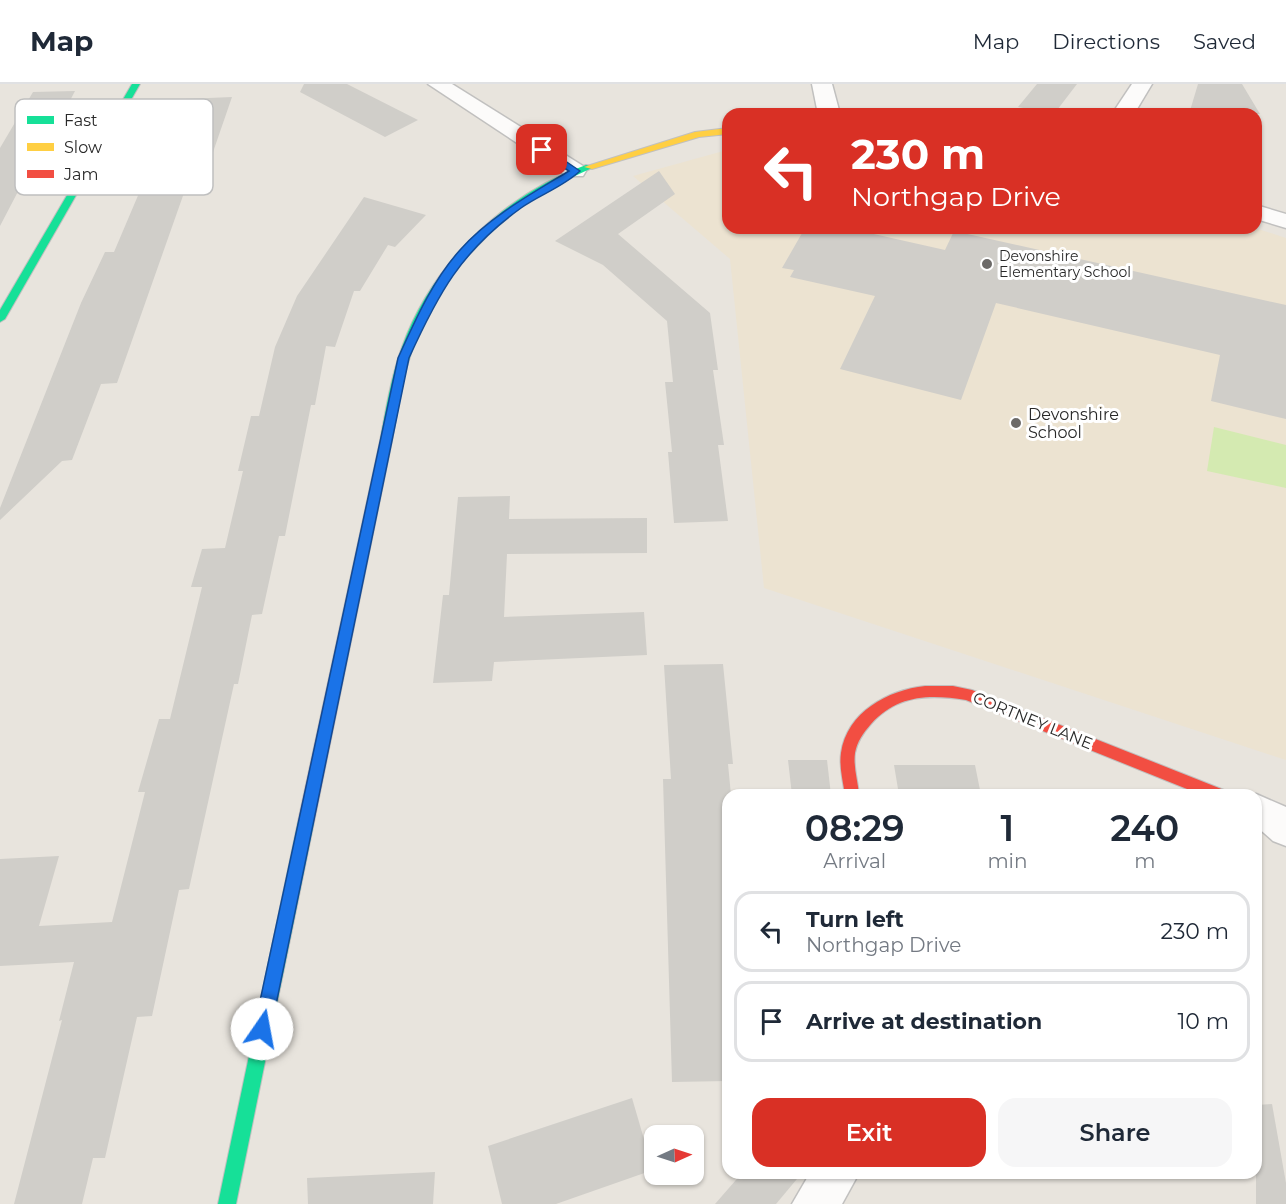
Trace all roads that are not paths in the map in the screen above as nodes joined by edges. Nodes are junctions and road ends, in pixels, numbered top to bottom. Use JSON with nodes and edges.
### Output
{"nodes":[{"id":1,"x":136,"y":84,"type":"edge"},
{"id":2,"x":438,"y":84,"type":"edge"},
{"id":3,"x":822,"y":84,"type":"edge"},
{"id":4,"x":1142,"y":84,"type":"edge"},
{"id":5,"x":127,"y":99,"type":"edge"},
{"id":6,"x":828,"y":108,"type":"edge"},
{"id":7,"x":1128,"y":108,"type":"edge"},
{"id":8,"x":722,"y":132,"type":"edge"},
{"id":9,"x":575,"y":171,"type":"junction"},
{"id":10,"x":72,"y":195,"type":"edge"},
{"id":11,"x":1262,"y":214,"type":"edge"},
{"id":12,"x":1286,"y":221,"type":"edge"},
{"id":13,"x":0,"y":319,"type":"edge"},
{"id":14,"x":851,"y":789,"type":"edge"},
{"id":15,"x":1204,"y":789,"type":"edge"},
{"id":16,"x":1262,"y":812,"type":"edge"},
{"id":17,"x":1286,"y":829,"type":"edge"},
{"id":18,"x":833,"y":1179,"type":"edge"},
{"id":19,"x":227,"y":1204,"type":"edge"},
{"id":20,"x":815,"y":1204,"type":"edge"}],
"edges":[{"from":1,"to":5,"type":"street"},
{"from":2,"to":9,"type":"street"},
{"from":3,"to":6,"type":"street"},
{"from":4,"to":7,"type":"street"},
{"from":8,"to":9,"type":"street"},
{"from":9,"to":19,"type":"street"},
{"from":10,"to":13,"type":"street"},
{"from":11,"to":12,"type":"street"},
{"from":14,"to":15,"type":"street","name":"CORTNEY LANE"},
{"from":16,"to":17,"type":"street"},
{"from":18,"to":20,"type":"street"}]}
